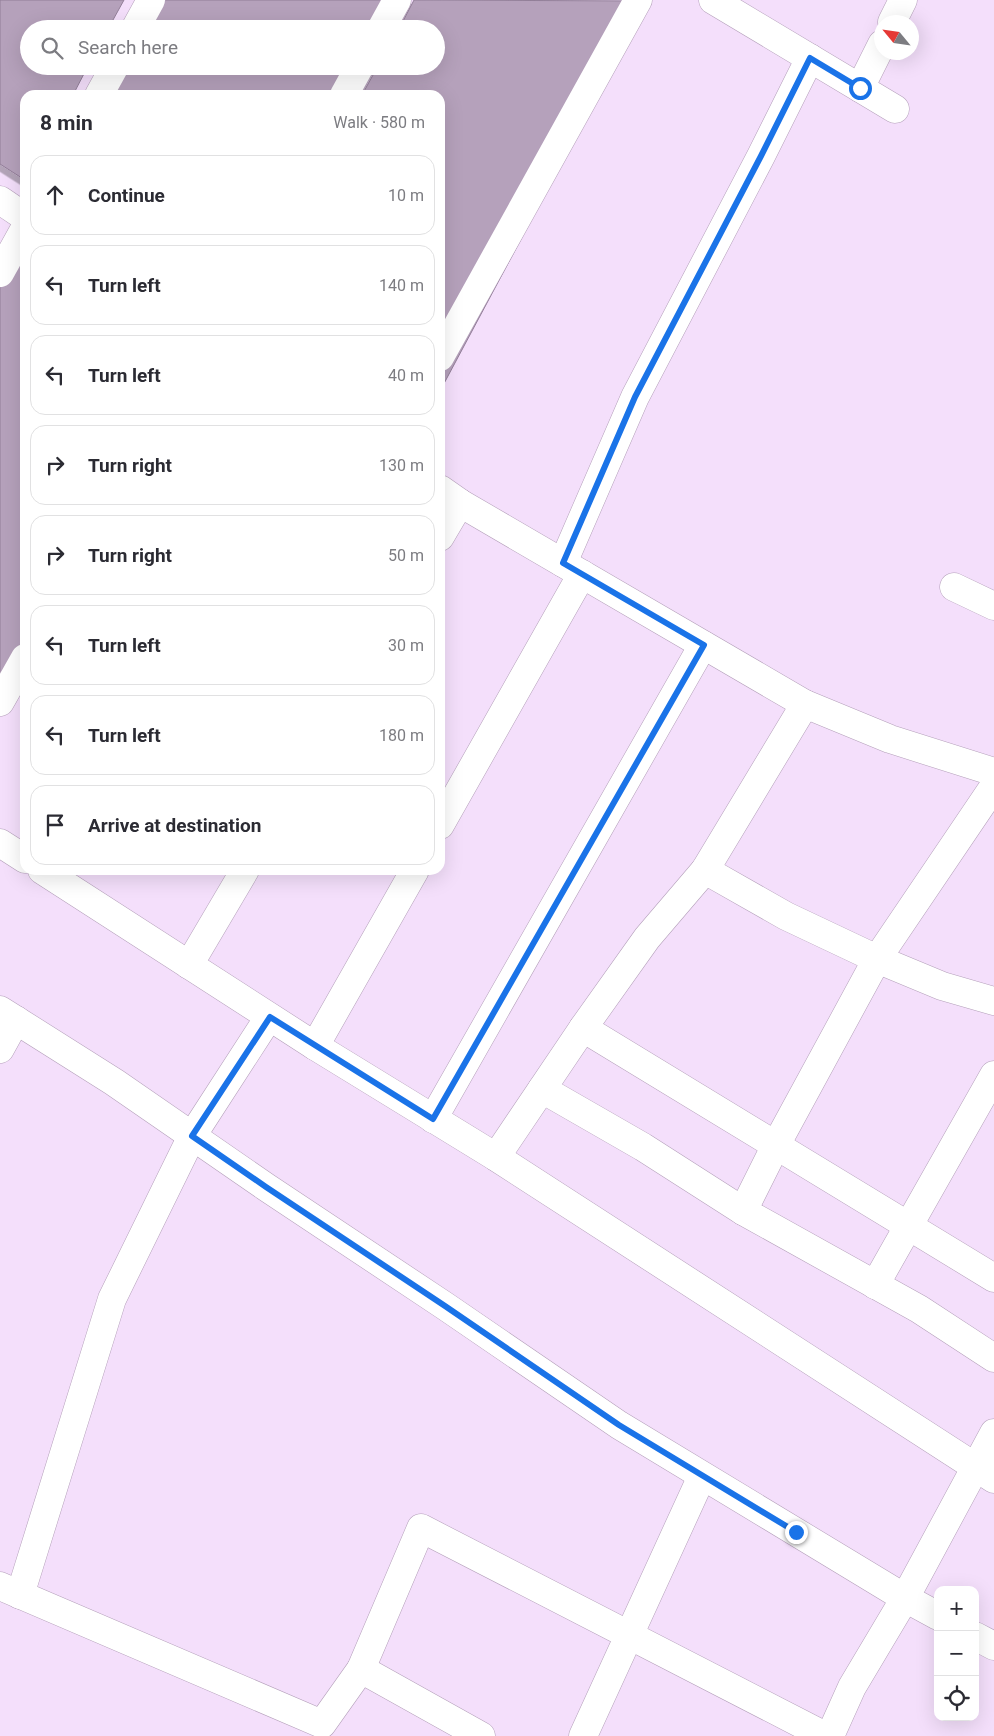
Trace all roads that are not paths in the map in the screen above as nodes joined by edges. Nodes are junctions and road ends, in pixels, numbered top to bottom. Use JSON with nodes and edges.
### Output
{"nodes":[{"id":1,"x":151,"y":0,"type":"edge"},
{"id":2,"x":397,"y":0,"type":"edge"},
{"id":3,"x":638,"y":0,"type":"edge"},
{"id":4,"x":713,"y":0,"type":"edge"},
{"id":5,"x":904,"y":0,"type":"edge"},
{"id":6,"x":896,"y":15,"type":"edge"},
{"id":7,"x":140,"y":20,"type":"edge"},
{"id":8,"x":386,"y":20,"type":"edge"},
{"id":9,"x":810,"y":58,"type":"junction"},
{"id":10,"x":874,"y":60,"type":"edge"},
{"id":11,"x":110,"y":75,"type":"edge"},
{"id":12,"x":355,"y":75,"type":"edge"},
{"id":13,"x":860,"y":88,"type":"junction"},
{"id":14,"x":102,"y":90,"type":"edge"},
{"id":15,"x":347,"y":90,"type":"edge"},
{"id":16,"x":895,"y":109,"type":"dead end"},
{"id":17,"x":0,"y":200,"type":"edge"},
{"id":18,"x":20,"y":214,"type":"edge"},
{"id":19,"x":20,"y":237,"type":"edge"},
{"id":20,"x":0,"y":273,"type":"edge"},
{"id":21,"x":445,"y":348,"type":"edge"},
{"id":22,"x":450,"y":496,"type":"edge"},
{"id":23,"x":445,"y":516,"type":"edge"},
{"id":24,"x":572,"y":569,"type":"junction"},
{"id":25,"x":954,"y":587,"type":"dead end"},
{"id":26,"x":994,"y":606,"type":"edge"},
{"id":27,"x":704,"y":645,"type":"junction"},
{"id":28,"x":20,"y":667,"type":"edge"},
{"id":29,"x":0,"y":702,"type":"edge"},
{"id":30,"x":805,"y":704,"type":"junction"},
{"id":31,"x":994,"y":772,"type":"edge"},
{"id":32,"x":994,"y":786,"type":"edge"},
{"id":33,"x":445,"y":815,"type":"edge"},
{"id":34,"x":0,"y":843,"type":"edge"},
{"id":35,"x":20,"y":856,"type":"edge"},
{"id":36,"x":705,"y":870,"type":"junction"},
{"id":37,"x":242,"y":875,"type":"edge"},
{"id":38,"x":412,"y":875,"type":"edge"},
{"id":39,"x":70,"y":878,"type":"edge"},
{"id":40,"x":877,"y":959,"type":"junction"},
{"id":41,"x":189,"y":965,"type":"junction"},
{"id":42,"x":994,"y":1001,"type":"edge"},
{"id":43,"x":8,"y":1015,"type":"edge"},
{"id":44,"x":270,"y":1017,"type":"junction"},
{"id":45,"x":583,"y":1028,"type":"junction"},
{"id":46,"x":315,"y":1046,"type":"junction"},
{"id":47,"x":0,"y":1049,"type":"edge"},
{"id":48,"x":994,"y":1075,"type":"edge"},
{"id":49,"x":542,"y":1089,"type":"junction"},
{"id":50,"x":433,"y":1119,"type":"junction"},
{"id":51,"x":192,"y":1136,"type":"junction"},
{"id":52,"x":776,"y":1146,"type":"junction"},
{"id":53,"x":496,"y":1157,"type":"junction"},
{"id":54,"x":742,"y":1211,"type":"junction"},
{"id":55,"x":908,"y":1226,"type":"junction"},
{"id":56,"x":994,"y":1278,"type":"edge"},
{"id":57,"x":875,"y":1284,"type":"junction"},
{"id":58,"x":994,"y":1358,"type":"edge"},
{"id":59,"x":994,"y":1433,"type":"edge"},
{"id":60,"x":985,"y":1473,"type":"edge"},
{"id":61,"x":702,"y":1476,"type":"junction"},
{"id":62,"x":10,"y":1590,"type":"edge"},
{"id":63,"x":905,"y":1598,"type":"junction"},
{"id":64,"x":934,"y":1614,"type":"edge"},
{"id":65,"x":629,"y":1635,"type":"junction"},
{"id":66,"x":979,"y":1638,"type":"edge"},
{"id":67,"x":994,"y":1646,"type":"edge"},
{"id":68,"x":361,"y":1669,"type":"junction"},
{"id":69,"x":481,"y":1736,"type":"edge"},
{"id":70,"x":583,"y":1736,"type":"edge"},
{"id":71,"x":825,"y":1736,"type":"edge"},
{"id":72,"x":830,"y":1736,"type":"edge"}],
"edges":[{"from":1,"to":7,"type":"street"},
{"from":2,"to":8,"type":"street"},
{"from":3,"to":21,"type":"street"},
{"from":4,"to":9,"type":"street"},
{"from":5,"to":6,"type":"street"},
{"from":9,"to":13,"type":"street"},
{"from":9,"to":24,"type":"street"},
{"from":10,"to":13,"type":"street"},
{"from":11,"to":14,"type":"street"},
{"from":12,"to":15,"type":"street"},
{"from":13,"to":16,"type":"street"},
{"from":17,"to":18,"type":"street"},
{"from":19,"to":20,"type":"street"},
{"from":22,"to":23,"type":"street"},
{"from":22,"to":24,"type":"street"},
{"from":24,"to":27,"type":"street"},
{"from":24,"to":33,"type":"street"},
{"from":25,"to":26,"type":"street"},
{"from":27,"to":30,"type":"street"},
{"from":27,"to":50,"type":"street"},
{"from":28,"to":29,"type":"street"},
{"from":30,"to":31,"type":"street"},
{"from":30,"to":36,"type":"street"},
{"from":32,"to":40,"type":"street"},
{"from":34,"to":35,"type":"street"},
{"from":36,"to":40,"type":"street"},
{"from":36,"to":45,"type":"street"},
{"from":37,"to":41,"type":"street"},
{"from":38,"to":46,"type":"street"},
{"from":39,"to":41,"type":"street"},
{"from":40,"to":42,"type":"street"},
{"from":40,"to":52,"type":"street"},
{"from":41,"to":44,"type":"street"},
{"from":43,"to":47,"type":"street"},
{"from":43,"to":51,"type":"street"},
{"from":44,"to":46,"type":"street"},
{"from":44,"to":51,"type":"street"},
{"from":45,"to":49,"type":"street"},
{"from":45,"to":52,"type":"street"},
{"from":46,"to":50,"type":"street"},
{"from":48,"to":55,"type":"street"},
{"from":49,"to":53,"type":"street"},
{"from":49,"to":54,"type":"street"},
{"from":50,"to":53,"type":"street"},
{"from":51,"to":61,"type":"street"},
{"from":51,"to":62,"type":"street"},
{"from":52,"to":54,"type":"street"},
{"from":52,"to":55,"type":"street"},
{"from":53,"to":60,"type":"street"},
{"from":54,"to":57,"type":"street"},
{"from":55,"to":56,"type":"street"},
{"from":55,"to":57,"type":"street"},
{"from":57,"to":58,"type":"street"},
{"from":59,"to":60,"type":"street"},
{"from":60,"to":63,"type":"street"},
{"from":61,"to":63,"type":"street"},
{"from":61,"to":65,"type":"street"},
{"from":62,"to":68,"type":"street"},
{"from":63,"to":64,"type":"street"},
{"from":63,"to":72,"type":"street"},
{"from":65,"to":68,"type":"street"},
{"from":65,"to":70,"type":"street"},
{"from":65,"to":71,"type":"street"},
{"from":66,"to":67,"type":"street"},
{"from":68,"to":69,"type":"street"}]}
